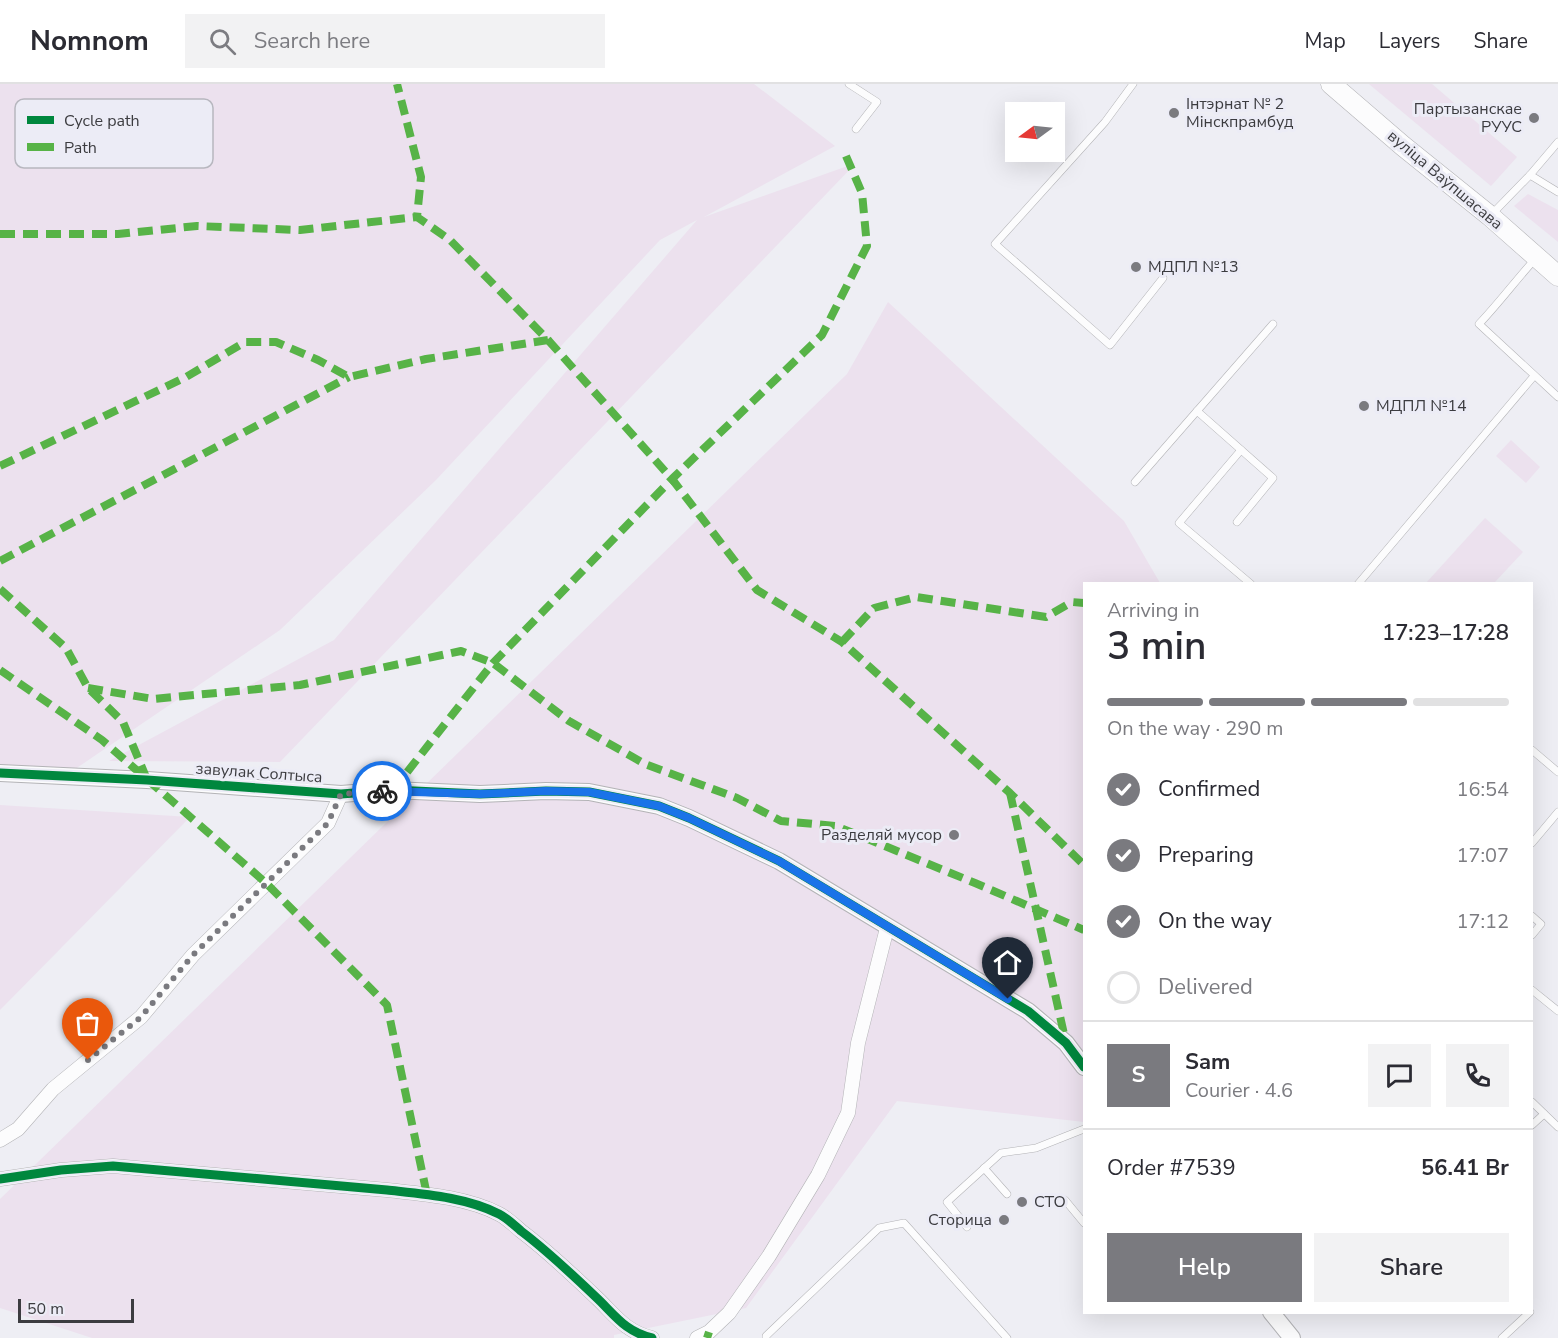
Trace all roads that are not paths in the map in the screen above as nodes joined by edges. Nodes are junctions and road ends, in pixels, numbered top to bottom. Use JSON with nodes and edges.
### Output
{"nodes":[{"id":1,"x":849,"y":84,"type":"edge"},
{"id":2,"x":1133,"y":84,"type":"edge"},
{"id":3,"x":1331,"y":84,"type":"edge"},
{"id":4,"x":856,"y":129,"type":"dead end"},
{"id":5,"x":1558,"y":142,"type":"edge"},
{"id":6,"x":1530,"y":175,"type":"junction"},
{"id":7,"x":1558,"y":192,"type":"edge"},
{"id":8,"x":1490,"y":216,"type":"junction"},
{"id":9,"x":1536,"y":258,"type":"junction"},
{"id":10,"x":1558,"y":276,"type":"edge"},
{"id":11,"x":1163,"y":278,"type":"dead end"},
{"id":12,"x":1274,"y":324,"type":"dead end"},
{"id":13,"x":1534,"y":376,"type":"junction"},
{"id":14,"x":1558,"y":397,"type":"edge"},
{"id":15,"x":1197,"y":411,"type":"junction"},
{"id":16,"x":1241,"y":450,"type":"junction"},
{"id":17,"x":1135,"y":482,"type":"dead end"},
{"id":18,"x":1237,"y":522,"type":"dead end"},
{"id":19,"x":1249,"y":582,"type":"edge"},
{"id":20,"x":1360,"y":582,"type":"edge"},
{"id":21,"x":1533,"y":751,"type":"edge"},
{"id":22,"x":0,"y":772,"type":"edge"},
{"id":23,"x":1558,"y":772,"type":"edge"},
{"id":24,"x":341,"y":794,"type":"junction"},
{"id":25,"x":1558,"y":813,"type":"edge"},
{"id":26,"x":1533,"y":842,"type":"edge"},
{"id":27,"x":1533,"y":917,"type":"edge"},
{"id":28,"x":887,"y":928,"type":"junction"},
{"id":29,"x":1533,"y":934,"type":"edge"},
{"id":30,"x":1533,"y":991,"type":"edge"},
{"id":31,"x":1558,"y":1011,"type":"edge"},
{"id":32,"x":1083,"y":1066,"type":"edge"},
{"id":33,"x":1533,"y":1103,"type":"edge"},
{"id":34,"x":1544,"y":1114,"type":"junction"},
{"id":35,"x":1533,"y":1124,"type":"edge"},
{"id":36,"x":1558,"y":1126,"type":"edge"},
{"id":37,"x":1083,"y":1129,"type":"edge"},
{"id":38,"x":0,"y":1140,"type":"edge"},
{"id":39,"x":984,"y":1168,"type":"junction"},
{"id":40,"x":0,"y":1179,"type":"edge"},
{"id":41,"x":1007,"y":1194,"type":"dead end"},
{"id":42,"x":1065,"y":1200,"type":"dead end"},
{"id":43,"x":1083,"y":1222,"type":"edge"},
{"id":44,"x":967,"y":1227,"type":"dead end"},
{"id":45,"x":1273,"y":1314,"type":"edge"},
{"id":46,"x":1529,"y":1314,"type":"edge"},
{"id":47,"x":652,"y":1338,"type":"edge"},
{"id":48,"x":697,"y":1338,"type":"edge"},
{"id":49,"x":766,"y":1338,"type":"edge"},
{"id":50,"x":1007,"y":1338,"type":"edge"},
{"id":51,"x":1292,"y":1338,"type":"edge"},
{"id":52,"x":1502,"y":1338,"type":"edge"}],
"edges":[{"from":1,"to":4,"type":"lane"},
{"from":2,"to":11,"type":"lane"},
{"from":3,"to":8,"type":"main road","name":"вуліца Ваўпшасава"},
{"from":5,"to":6,"type":"lane"},
{"from":6,"to":7,"type":"lane"},
{"from":6,"to":8,"type":"lane"},
{"from":8,"to":9,"type":"main road","name":"вуліца Ваўпшасава"},
{"from":9,"to":10,"type":"main road","name":"вуліца Ваўпшасава"},
{"from":9,"to":13,"type":"lane"},
{"from":12,"to":15,"type":"lane"},
{"from":13,"to":14,"type":"lane"},
{"from":13,"to":20,"type":"lane"},
{"from":15,"to":16,"type":"lane"},
{"from":15,"to":17,"type":"lane"},
{"from":16,"to":18,"type":"lane"},
{"from":16,"to":19,"type":"lane"},
{"from":21,"to":23,"type":"lane"},
{"from":22,"to":24,"type":"street","name":"завулак Солтыса"},
{"from":24,"to":28,"type":"street","name":"завулак Солтыса"},
{"from":24,"to":38,"type":"street"},
{"from":25,"to":26,"type":"lane"},
{"from":27,"to":29,"type":"lane"},
{"from":28,"to":32,"type":"street","name":"завулак Солтыса"},
{"from":28,"to":48,"type":"street"},
{"from":30,"to":31,"type":"lane"},
{"from":33,"to":34,"type":"lane"},
{"from":34,"to":35,"type":"lane"},
{"from":34,"to":36,"type":"lane"},
{"from":37,"to":39,"type":"lane"},
{"from":39,"to":41,"type":"lane"},
{"from":39,"to":44,"type":"lane"},
{"from":40,"to":47,"type":"street"},
{"from":42,"to":43,"type":"lane"},
{"from":45,"to":51,"type":"street"},
{"from":46,"to":52,"type":"lane"},
{"from":49,"to":50,"type":"lane"}]}
